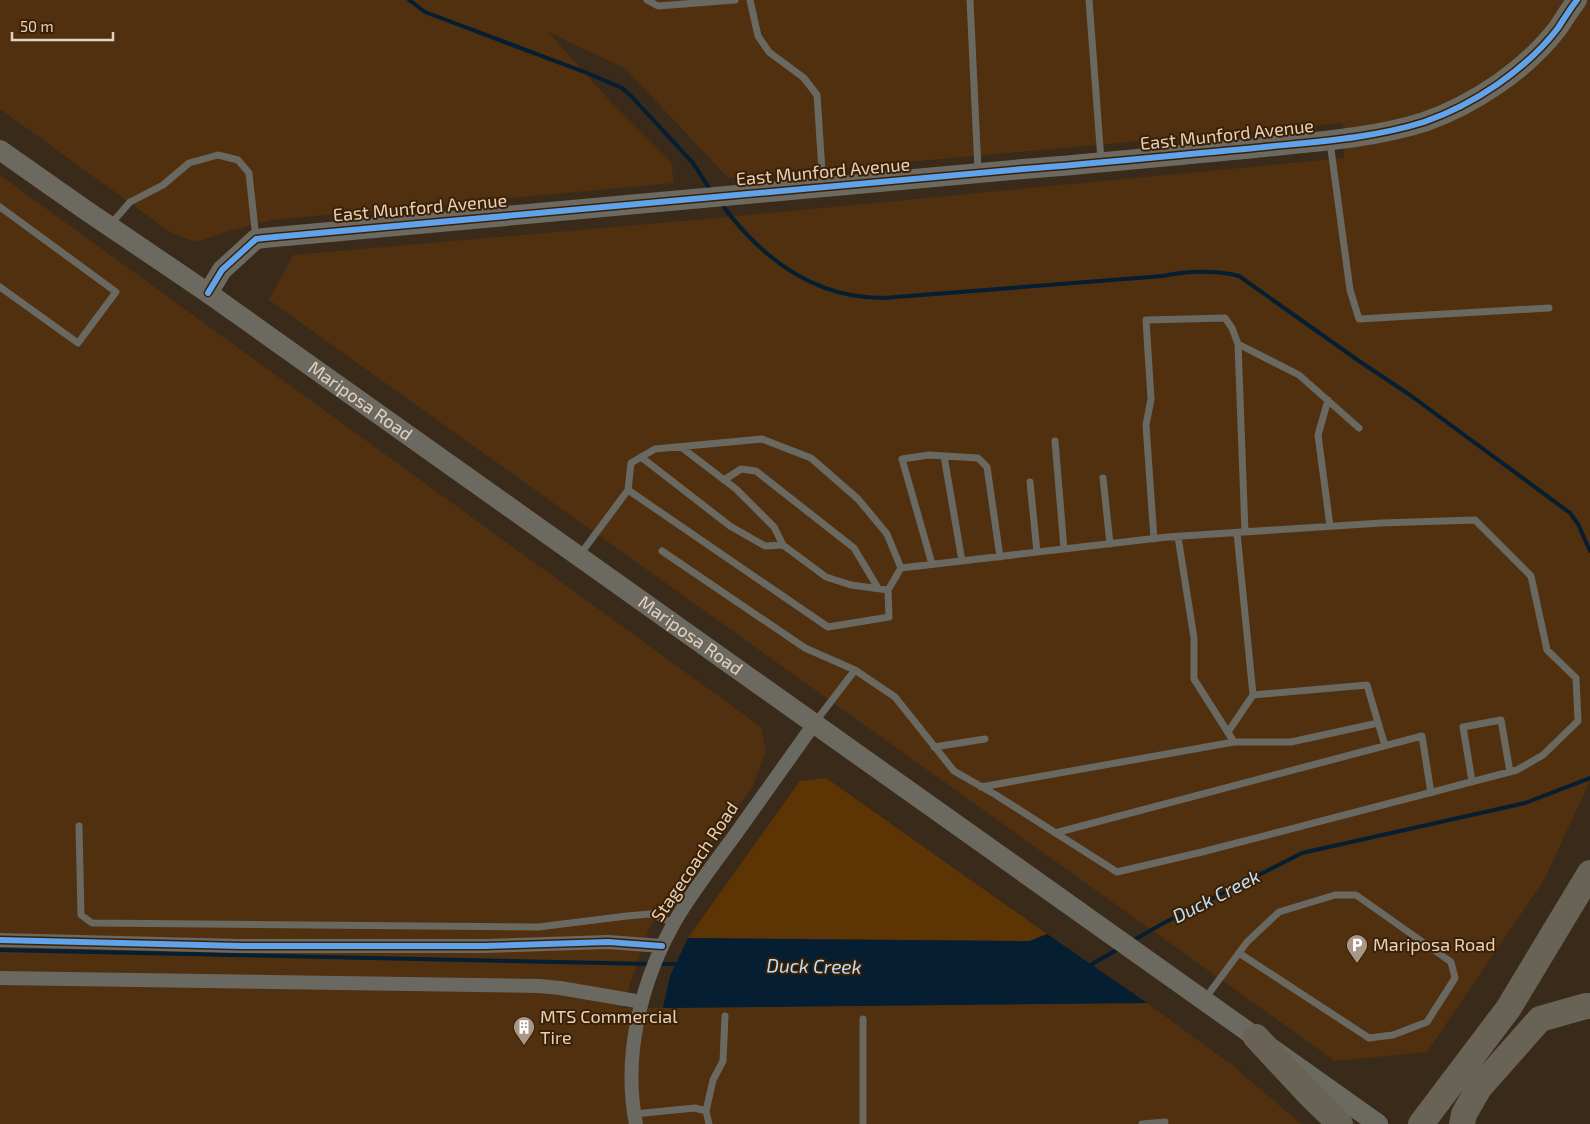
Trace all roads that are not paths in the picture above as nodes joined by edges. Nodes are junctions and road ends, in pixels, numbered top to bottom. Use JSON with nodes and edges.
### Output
{"nodes":[{"id":1,"x":647,"y":0,"type":"edge"},
{"id":2,"x":735,"y":0,"type":"edge"},
{"id":3,"x":750,"y":0,"type":"edge"},
{"id":4,"x":970,"y":0,"type":"edge"},
{"id":5,"x":1089,"y":0,"type":"edge"},
{"id":6,"x":1577,"y":0,"type":"edge"},
{"id":7,"x":1329,"y":140,"type":"junction"},
{"id":8,"x":0,"y":150,"type":"edge"},
{"id":9,"x":1102,"y":163,"type":"junction"},
{"id":10,"x":978,"y":173,"type":"junction"},
{"id":11,"x":823,"y":186,"type":"junction"},
{"id":12,"x":0,"y":207,"type":"edge"},
{"id":13,"x":109,"y":226,"type":"junction"},
{"id":14,"x":256,"y":239,"type":"junction"},
{"id":15,"x":0,"y":287,"type":"edge"},
{"id":16,"x":208,"y":293,"type":"junction"},
{"id":17,"x":1549,"y":308,"type":"dead end"},
{"id":18,"x":1238,"y":344,"type":"junction"},
{"id":19,"x":1328,"y":400,"type":"junction"},
{"id":20,"x":1359,"y":428,"type":"dead end"},
{"id":21,"x":1055,"y":440,"type":"dead end"},
{"id":22,"x":682,"y":447,"type":"junction"},
{"id":23,"x":944,"y":456,"type":"junction"},
{"id":24,"x":641,"y":457,"type":"junction"},
{"id":25,"x":1103,"y":478,"type":"dead end"},
{"id":26,"x":724,"y":480,"type":"junction"},
{"id":27,"x":1030,"y":482,"type":"dead end"},
{"id":28,"x":628,"y":490,"type":"junction"},
{"id":29,"x":1330,"y":526,"type":"junction"},
{"id":30,"x":1245,"y":532,"type":"junction"},
{"id":31,"x":1236,"y":533,"type":"junction"},
{"id":32,"x":1178,"y":537,"type":"junction"},
{"id":33,"x":1154,"y":539,"type":"junction"},
{"id":34,"x":1110,"y":544,"type":"junction"},
{"id":35,"x":783,"y":545,"type":"junction"},
{"id":36,"x":1064,"y":549,"type":"junction"},
{"id":37,"x":662,"y":551,"type":"dead end"},
{"id":38,"x":1037,"y":552,"type":"junction"},
{"id":39,"x":579,"y":556,"type":"junction"},
{"id":40,"x":1000,"y":557,"type":"junction"},
{"id":41,"x":962,"y":561,"type":"junction"},
{"id":42,"x":932,"y":564,"type":"junction"},
{"id":43,"x":901,"y":568,"type":"junction"},
{"id":44,"x":878,"y":588,"type":"junction"},
{"id":45,"x":888,"y":590,"type":"junction"},
{"id":46,"x":855,"y":670,"type":"junction"},
{"id":47,"x":1253,"y":695,"type":"junction"},
{"id":48,"x":1378,"y":723,"type":"junction"},
{"id":49,"x":814,"y":724,"type":"junction"},
{"id":50,"x":1228,"y":732,"type":"junction"},
{"id":51,"x":984,"y":739,"type":"dead end"},
{"id":52,"x":1234,"y":742,"type":"junction"},
{"id":53,"x":1385,"y":746,"type":"junction"},
{"id":54,"x":934,"y":747,"type":"junction"},
{"id":55,"x":1510,"y":772,"type":"junction"},
{"id":56,"x":1472,"y":781,"type":"junction"},
{"id":57,"x":982,"y":787,"type":"junction"},
{"id":58,"x":1431,"y":793,"type":"junction"},
{"id":59,"x":79,"y":826,"type":"dead end"},
{"id":60,"x":1056,"y":833,"type":"junction"},
{"id":61,"x":1590,"y":873,"type":"edge"},
{"id":62,"x":674,"y":923,"type":"junction"},
{"id":63,"x":0,"y":940,"type":"edge"},
{"id":64,"x":662,"y":946,"type":"junction"},
{"id":65,"x":1238,"y":953,"type":"junction"},
{"id":66,"x":0,"y":978,"type":"edge"},
{"id":67,"x":1203,"y":1000,"type":"junction"},
{"id":68,"x":642,"y":1002,"type":"junction"},
{"id":69,"x":1590,"y":1006,"type":"edge"},
{"id":70,"x":725,"y":1016,"type":"dead end"},
{"id":71,"x":864,"y":1019,"type":"dead end"},
{"id":72,"x":1256,"y":1038,"type":"junction"},
{"id":73,"x":706,"y":1111,"type":"junction"},
{"id":74,"x":635,"y":1119,"type":"edge"},
{"id":75,"x":1165,"y":1122,"type":"dead end"},
{"id":76,"x":709,"y":1124,"type":"edge"},
{"id":77,"x":863,"y":1124,"type":"edge"},
{"id":78,"x":1142,"y":1124,"type":"edge"},
{"id":79,"x":1340,"y":1124,"type":"edge"},
{"id":80,"x":1378,"y":1124,"type":"edge"},
{"id":81,"x":1421,"y":1124,"type":"edge"},
{"id":82,"x":1462,"y":1124,"type":"edge"}],
"edges":[{"from":1,"to":2,"type":"lane"},
{"from":3,"to":11,"type":"lane"},
{"from":4,"to":10,"type":"lane"},
{"from":5,"to":9,"type":"lane"},
{"from":6,"to":7,"type":"main road","name":"East Munford Avenue"},
{"from":7,"to":9,"type":"main road","name":"East Munford Avenue"},
{"from":7,"to":17,"type":"lane"},
{"from":8,"to":13,"type":"main road","name":"Mariposa Road"},
{"from":9,"to":10,"type":"main road","name":"East Munford Avenue"},
{"from":10,"to":11,"type":"main road","name":"East Munford Avenue"},
{"from":11,"to":14,"type":"main road","name":"East Munford Avenue"},
{"from":12,"to":15,"type":"lane"},
{"from":13,"to":14,"type":"lane"},
{"from":13,"to":16,"type":"main road","name":"Mariposa Road"},
{"from":14,"to":16,"type":"main road"},
{"from":16,"to":39,"type":"main road","name":"Mariposa Road"},
{"from":18,"to":19,"type":"lane"},
{"from":18,"to":30,"type":"lane"},
{"from":18,"to":33,"type":"lane"},
{"from":19,"to":20,"type":"lane"},
{"from":19,"to":29,"type":"lane"},
{"from":21,"to":36,"type":"lane"},
{"from":22,"to":24,"type":"lane"},
{"from":22,"to":26,"type":"lane"},
{"from":22,"to":43,"type":"lane"},
{"from":23,"to":40,"type":"lane"},
{"from":23,"to":41,"type":"lane"},
{"from":23,"to":42,"type":"lane"},
{"from":24,"to":28,"type":"lane"},
{"from":24,"to":35,"type":"lane"},
{"from":25,"to":34,"type":"lane"},
{"from":26,"to":35,"type":"lane"},
{"from":26,"to":44,"type":"lane"},
{"from":27,"to":38,"type":"lane"},
{"from":28,"to":39,"type":"lane"},
{"from":28,"to":45,"type":"lane"},
{"from":29,"to":30,"type":"lane"},
{"from":29,"to":55,"type":"lane"},
{"from":30,"to":31,"type":"lane"},
{"from":31,"to":32,"type":"lane"},
{"from":31,"to":47,"type":"lane"},
{"from":32,"to":33,"type":"lane"},
{"from":32,"to":50,"type":"lane"},
{"from":33,"to":34,"type":"lane"},
{"from":34,"to":36,"type":"lane"},
{"from":35,"to":44,"type":"lane"},
{"from":36,"to":38,"type":"lane"},
{"from":37,"to":46,"type":"lane"},
{"from":38,"to":40,"type":"lane"},
{"from":39,"to":49,"type":"main road","name":"Mariposa Road"},
{"from":40,"to":41,"type":"lane"},
{"from":41,"to":42,"type":"lane"},
{"from":42,"to":43,"type":"lane"},
{"from":43,"to":45,"type":"lane"},
{"from":44,"to":45,"type":"lane"},
{"from":46,"to":49,"type":"lane"},
{"from":46,"to":54,"type":"lane"},
{"from":47,"to":48,"type":"lane"},
{"from":47,"to":50,"type":"lane"},
{"from":48,"to":52,"type":"lane"},
{"from":48,"to":53,"type":"lane"},
{"from":49,"to":62,"type":"street","name":"Stagecoach Road"},
{"from":49,"to":67,"type":"main road","name":"Mariposa Road"},
{"from":50,"to":52,"type":"lane"},
{"from":51,"to":54,"type":"lane"},
{"from":52,"to":57,"type":"lane"},
{"from":53,"to":58,"type":"lane"},
{"from":53,"to":60,"type":"lane"},
{"from":54,"to":57,"type":"lane"},
{"from":55,"to":56,"type":"lane"},
{"from":55,"to":56,"type":"lane"},
{"from":56,"to":58,"type":"lane"},
{"from":57,"to":60,"type":"lane"},
{"from":58,"to":60,"type":"lane"},
{"from":59,"to":62,"type":"lane"},
{"from":61,"to":81,"type":"highway"},
{"from":62,"to":64,"type":"street","name":"Stagecoach Road"},
{"from":63,"to":64,"type":"street"},
{"from":64,"to":68,"type":"street","name":"Stagecoach Road"},
{"from":65,"to":65,"type":"lane"},
{"from":65,"to":67,"type":"lane"},
{"from":66,"to":68,"type":"street"},
{"from":67,"to":72,"type":"main road","name":"Mariposa Road"},
{"from":68,"to":74,"type":"street","name":"Stagecoach Road"},
{"from":69,"to":82,"type":"highway"},
{"from":70,"to":73,"type":"lane"},
{"from":71,"to":77,"type":"lane"},
{"from":72,"to":79,"type":"highway"},
{"from":72,"to":80,"type":"main road","name":"Mariposa Road"},
{"from":73,"to":74,"type":"lane"},
{"from":73,"to":76,"type":"lane"},
{"from":75,"to":78,"type":"lane"}]}
